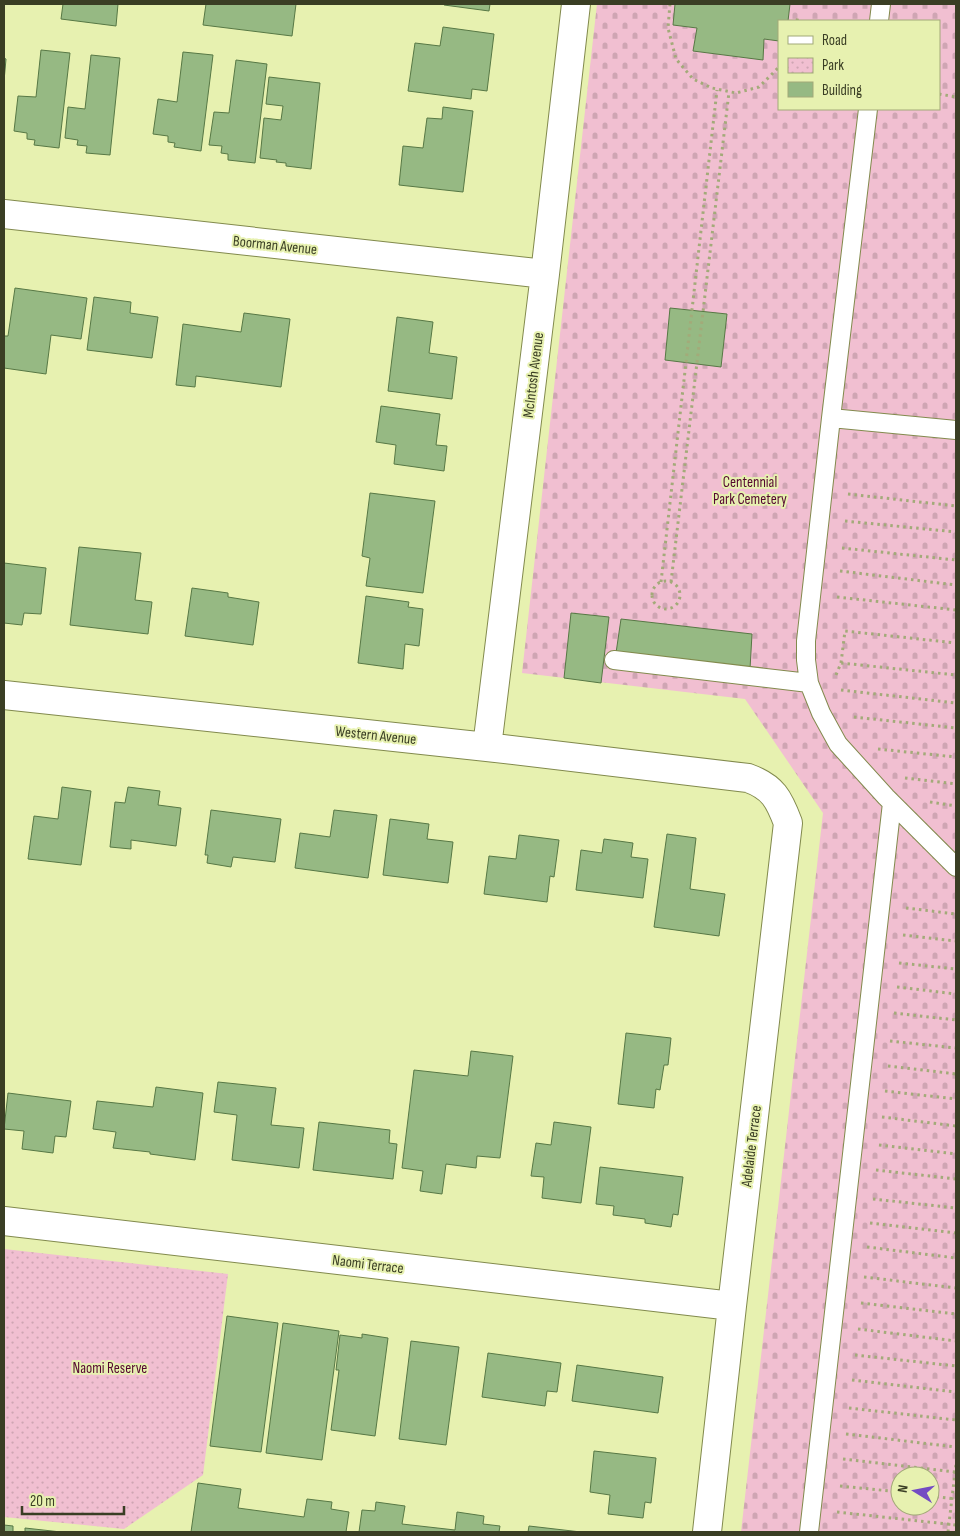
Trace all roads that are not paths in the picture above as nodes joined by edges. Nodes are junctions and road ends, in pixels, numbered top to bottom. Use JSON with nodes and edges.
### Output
{"nodes":[{"id":1,"x":576,"y":4,"type":"edge"},
{"id":2,"x":881,"y":4,"type":"edge"},
{"id":3,"x":879,"y":20,"type":"edge"},
{"id":4,"x":868,"y":110,"type":"edge"},
{"id":5,"x":4,"y":214,"type":"edge"},
{"id":6,"x":545,"y":274,"type":"junction"},
{"id":7,"x":831,"y":418,"type":"junction"},
{"id":8,"x":956,"y":430,"type":"edge"},
{"id":9,"x":614,"y":660,"type":"dead end"},
{"id":10,"x":809,"y":683,"type":"junction"},
{"id":11,"x":4,"y":695,"type":"edge"},
{"id":12,"x":487,"y":747,"type":"junction"},
{"id":13,"x":748,"y":778,"type":"joint"},
{"id":14,"x":892,"y":804,"type":"junction"},
{"id":15,"x":956,"y":867,"type":"edge"},
{"id":16,"x":4,"y":1221,"type":"edge"},
{"id":17,"x":732,"y":1306,"type":"junction"},
{"id":18,"x":708,"y":1532,"type":"edge"},
{"id":19,"x":809,"y":1532,"type":"edge"}],
"edges":[{"from":1,"to":6,"type":"street","name":"McIntosh Avenue"},
{"from":2,"to":3,"type":"lane"},
{"from":4,"to":7,"type":"lane"},
{"from":5,"to":6,"type":"street","name":"Boorman Avenue"},
{"from":6,"to":12,"type":"street","name":"McIntosh Avenue"},
{"from":7,"to":8,"type":"lane"},
{"from":7,"to":10,"type":"lane"},
{"from":9,"to":10,"type":"lane"},
{"from":10,"to":14,"type":"lane"},
{"from":11,"to":12,"type":"street","name":"Western Avenue"},
{"from":12,"to":13,"type":"street","name":"Western Avenue"},
{"from":13,"to":17,"type":"street","name":"Adelaide Terrace"},
{"from":14,"to":15,"type":"lane"},
{"from":14,"to":19,"type":"lane"},
{"from":16,"to":17,"type":"street","name":"Naomi Terrace"},
{"from":17,"to":18,"type":"street","name":"Adelaide Terrace"}]}
